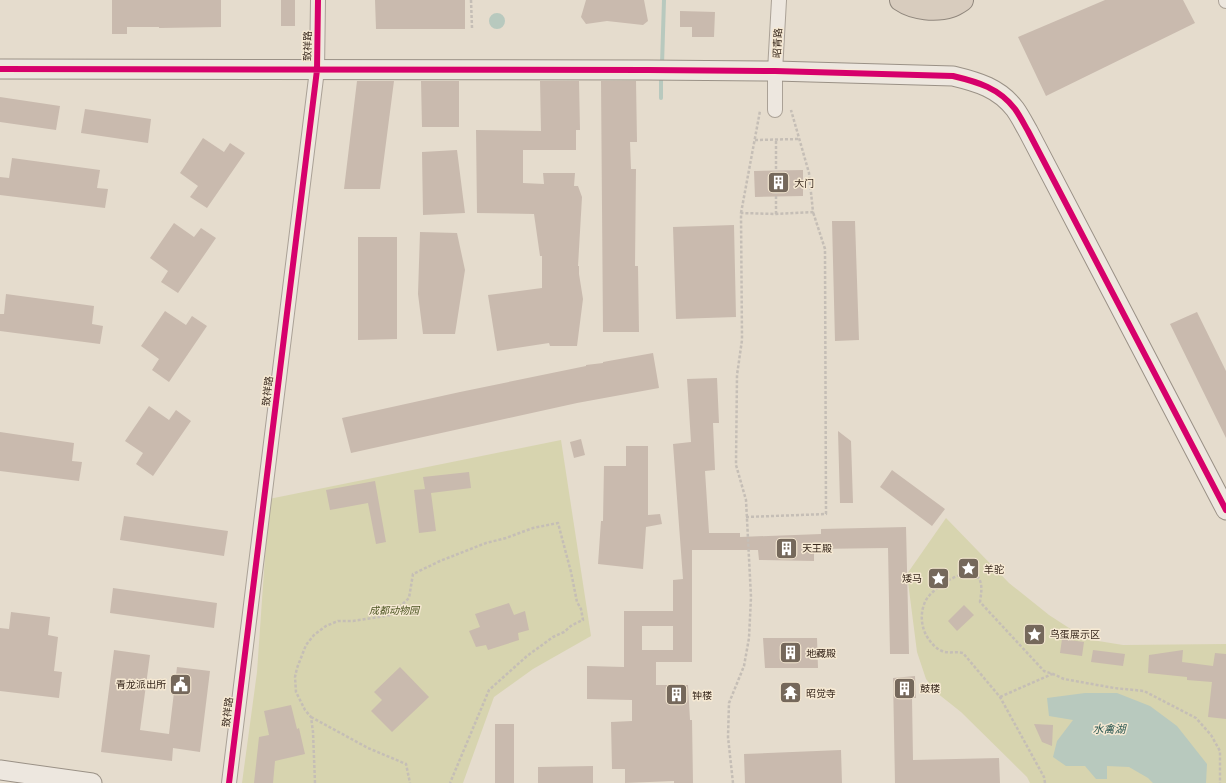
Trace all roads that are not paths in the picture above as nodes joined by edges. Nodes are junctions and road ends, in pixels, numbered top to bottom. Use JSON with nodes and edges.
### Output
{"nodes":[{"id":1,"x":318,"y":0,"type":"edge"},
{"id":2,"x":779,"y":0,"type":"edge"},
{"id":3,"x":901,"y":0,"type":"edge"},
{"id":4,"x":962,"y":0,"type":"edge"},
{"id":5,"x":0,"y":69,"type":"edge"},
{"id":6,"x":317,"y":70,"type":"junction"},
{"id":7,"x":775,"y":71,"type":"junction"},
{"id":8,"x":775,"y":110,"type":"dead end"},
{"id":9,"x":1226,"y":510,"type":"edge"},
{"id":10,"x":0,"y":770,"type":"edge"},
{"id":11,"x":92,"y":783,"type":"edge"},
{"id":12,"x":229,"y":783,"type":"edge"}],
"edges":[{"from":1,"to":6,"type":"street","name":"致祥路"},
{"from":2,"to":7,"type":"street","name":"昭青路"},
{"from":3,"to":4,"type":"highway"},
{"from":5,"to":6,"type":"street"},
{"from":6,"to":7,"type":"street"},
{"from":6,"to":12,"type":"street","name":"致祥路"},
{"from":7,"to":8,"type":"street","name":"昭青路"},
{"from":7,"to":9,"type":"street"},
{"from":10,"to":11,"type":"street"}]}
